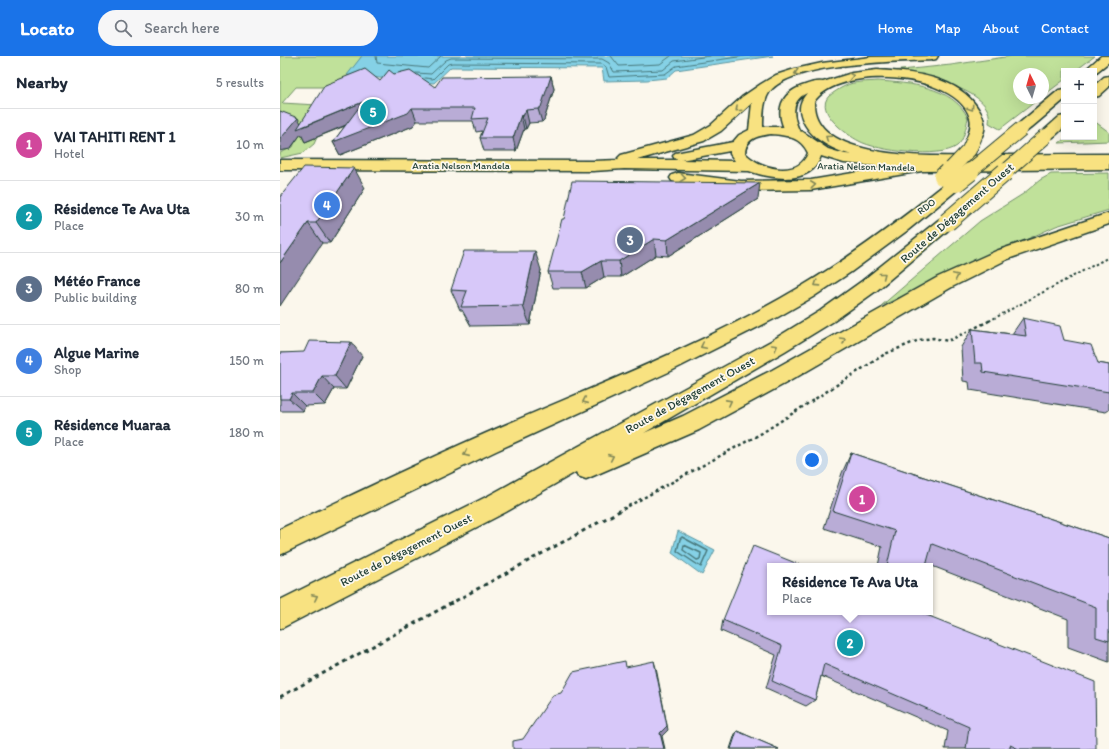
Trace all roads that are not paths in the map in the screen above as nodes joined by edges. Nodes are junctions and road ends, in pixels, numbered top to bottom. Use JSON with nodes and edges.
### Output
{"nodes":[{"id":1,"x":932,"y":56,"type":"edge"},
{"id":2,"x":1108,"y":56,"type":"edge"},
{"id":3,"x":1094,"y":68,"type":"edge"},
{"id":4,"x":1109,"y":80,"type":"edge"},
{"id":5,"x":830,"y":82,"type":"junction"},
{"id":6,"x":769,"y":86,"type":"junction"},
{"id":7,"x":1097,"y":90,"type":"edge"},
{"id":8,"x":1061,"y":96,"type":"edge"},
{"id":9,"x":1061,"y":123,"type":"edge"},
{"id":10,"x":756,"y":132,"type":"junction"},
{"id":11,"x":794,"y":134,"type":"junction"},
{"id":12,"x":738,"y":145,"type":"junction"},
{"id":13,"x":813,"y":146,"type":"junction"},
{"id":14,"x":1109,"y":159,"type":"edge"},
{"id":15,"x":624,"y":164,"type":"junction"},
{"id":16,"x":1109,"y":164,"type":"edge"},
{"id":17,"x":280,"y":165,"type":"edge"},
{"id":18,"x":809,"y":165,"type":"junction"},
{"id":19,"x":547,"y":166,"type":"junction"},
{"id":20,"x":596,"y":166,"type":"junction"},
{"id":21,"x":749,"y":166,"type":"junction"},
{"id":22,"x":922,"y":166,"type":"junction"},
{"id":23,"x":949,"y":180,"type":"junction"},
{"id":24,"x":1109,"y":218,"type":"edge"},
{"id":25,"x":497,"y":504,"type":"junction"},
{"id":26,"x":280,"y":542,"type":"edge"},
{"id":27,"x":280,"y":615,"type":"edge"}],
"edges":[{"from":1,"to":6,"type":"main road","one_way":true},
{"from":2,"to":3,"type":"main road"},
{"from":4,"to":7,"type":"main road"},
{"from":5,"to":11,"type":"main road"},
{"from":14,"to":5,"type":"main road","one_way":true},
{"from":5,"to":23,"type":"main road","one_way":true,"bridge":true},
{"from":6,"to":10,"type":"main road"},
{"from":6,"to":20,"type":"main road","one_way":true},
{"from":8,"to":23,"type":"main road","name":"Route de Dégagement Ouest","bridge":true},
{"from":25,"to":9,"type":"main road","name":"Route de Dégagement Ouest","one_way":true,"bridge":true},
{"from":10,"to":11,"type":"main road","name":"Aratia Nelson Mandela"},
{"from":10,"to":12,"type":"main road","name":"Aratia Nelson Mandela"},
{"from":11,"to":13,"type":"main road","name":"Aratia Nelson Mandela"},
{"from":12,"to":15,"type":"main road","name":"Aratia Nelson Mandela"},
{"from":12,"to":21,"type":"main road"},
{"from":13,"to":18,"type":"main road","name":"Aratia Nelson Mandela"},
{"from":13,"to":22,"type":"main road"},
{"from":15,"to":20,"type":"main road","name":"Aratia Nelson Mandela"},
{"from":15,"to":21,"type":"main road","name":"Aratia Nelson Mandela"},
{"from":16,"to":22,"type":"main road"},
{"from":17,"to":19,"type":"main road","name":"Aratia Nelson Mandela"},
{"from":18,"to":21,"type":"main road","name":"Aratia Nelson Mandela"},
{"from":18,"to":22,"type":"main road","name":"Aratia Nelson Mandela"},
{"from":19,"to":20,"type":"main road","name":"Aratia Nelson Mandela"},
{"from":19,"to":22,"type":"main road","one_way":true},
{"from":23,"to":26,"type":"main road","name":"RDO","one_way":true},
{"from":25,"to":24,"type":"main road","one_way":true},
{"from":27,"to":25,"type":"main road","name":"Route de Dégagement Ouest","one_way":true}]}
